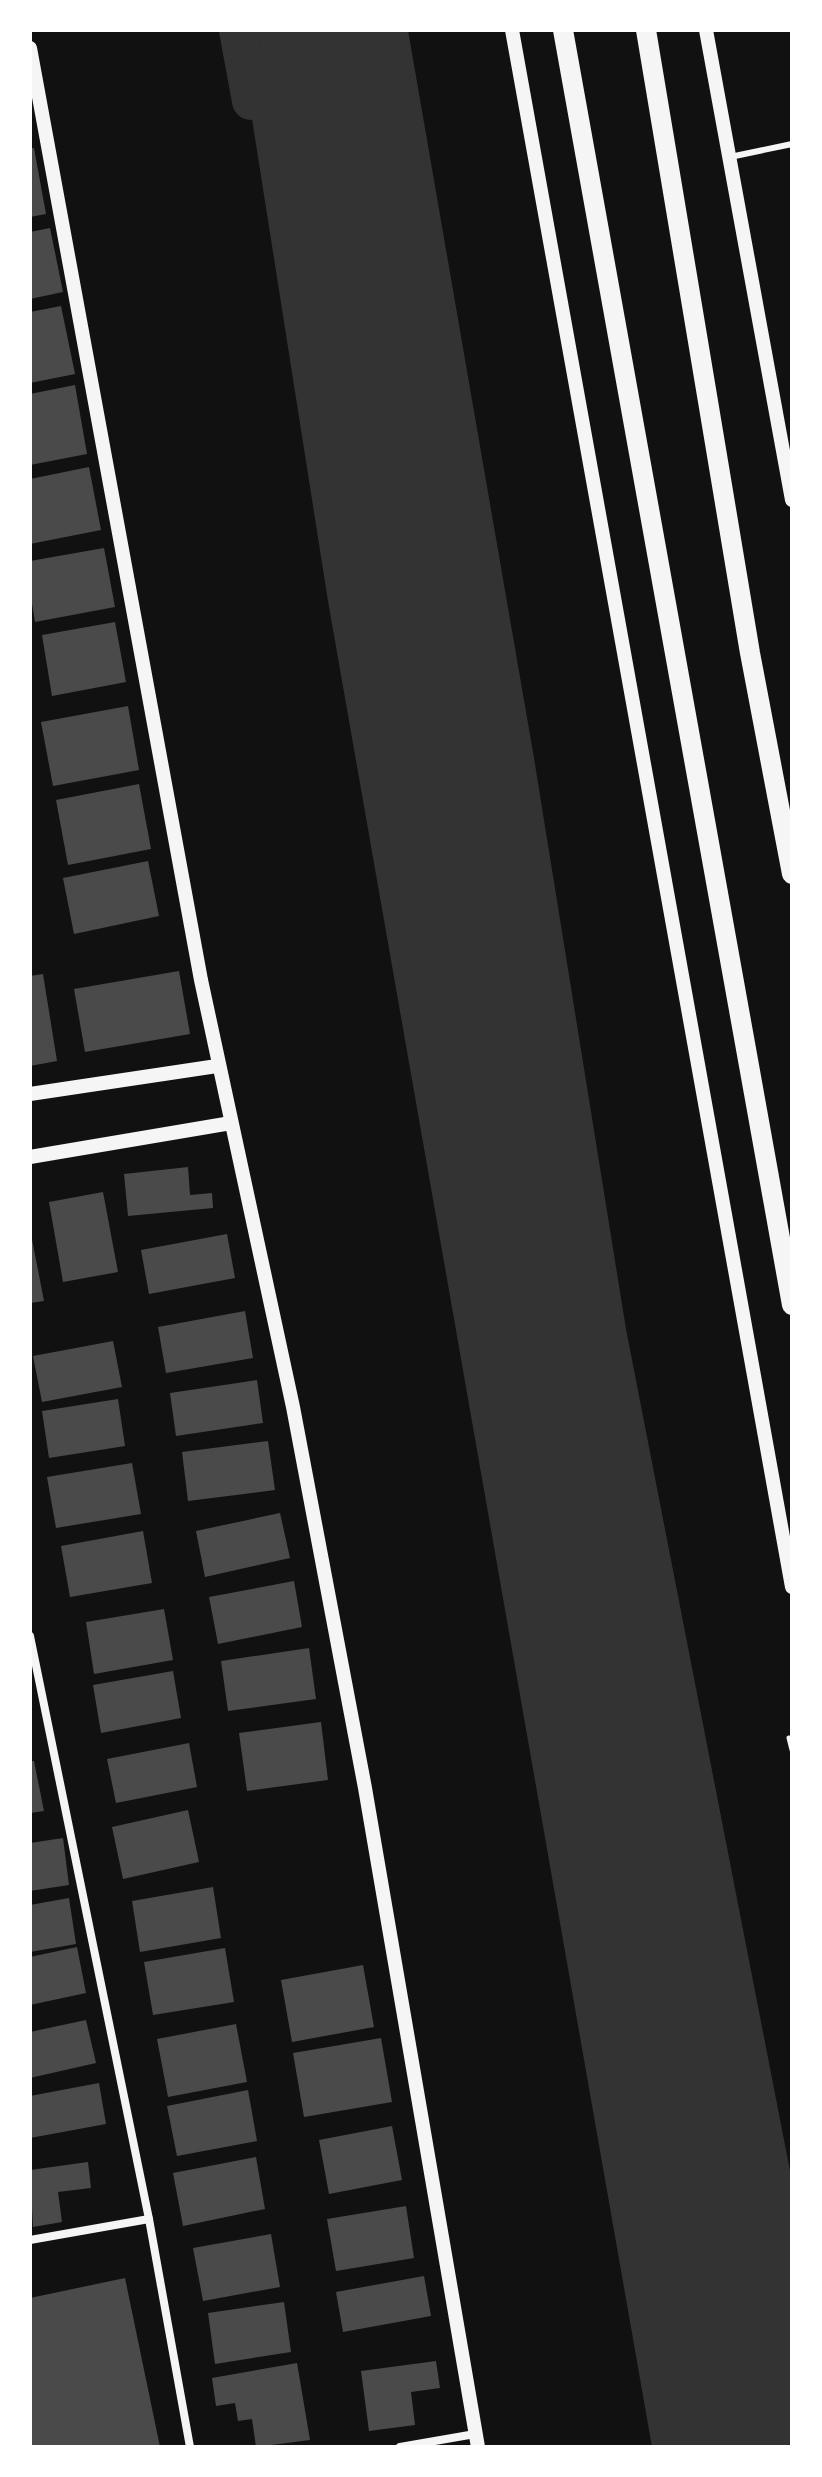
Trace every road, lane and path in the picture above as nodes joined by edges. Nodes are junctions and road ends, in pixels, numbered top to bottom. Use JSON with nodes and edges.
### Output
{"nodes":[{"id":1,"x":512,"y":30,"type":"edge"},
{"id":2,"x":563,"y":30,"type":"edge"},
{"id":3,"x":646,"y":30,"type":"edge"},
{"id":4,"x":706,"y":30,"type":"edge"},
{"id":5,"x":30,"y":48,"type":"edge"},
{"id":6,"x":792,"y":144,"type":"edge"},
{"id":7,"x":730,"y":157,"type":"junction"},
{"id":8,"x":792,"y":500,"type":"edge"},
{"id":9,"x":792,"y":874,"type":"edge"},
{"id":10,"x":217,"y":1066,"type":"junction"},
{"id":11,"x":30,"y":1094,"type":"edge"},
{"id":12,"x":231,"y":1123,"type":"junction"},
{"id":13,"x":30,"y":1157,"type":"edge"},
{"id":14,"x":792,"y":1305,"type":"edge"},
{"id":15,"x":792,"y":1587,"type":"edge"},
{"id":16,"x":30,"y":1636,"type":"edge"},
{"id":17,"x":789,"y":1738,"type":"dead end"},
{"id":18,"x":792,"y":1750,"type":"edge"},
{"id":19,"x":149,"y":2219,"type":"junction"},
{"id":20,"x":30,"y":2240,"type":"edge"},
{"id":21,"x":476,"y":2441,"type":"edge"},
{"id":22,"x":190,"y":2447,"type":"edge"},
{"id":23,"x":400,"y":2447,"type":"edge"}],
"edges":[{"from":1,"to":15,"type":"street"},
{"from":2,"to":14,"type":"main road"},
{"from":3,"to":9,"type":"main road"},
{"from":4,"to":7,"type":"street"},
{"from":5,"to":10,"type":"street"},
{"from":6,"to":7,"type":"lane"},
{"from":7,"to":8,"type":"street"},
{"from":10,"to":11,"type":"street"},
{"from":10,"to":12,"type":"street"},
{"from":12,"to":13,"type":"street"},
{"from":12,"to":21,"type":"street"},
{"from":16,"to":19,"type":"street"},
{"from":17,"to":18,"type":"path"},
{"from":19,"to":20,"type":"street"},
{"from":19,"to":22,"type":"street"},
{"from":21,"to":23,"type":"street"}]}
